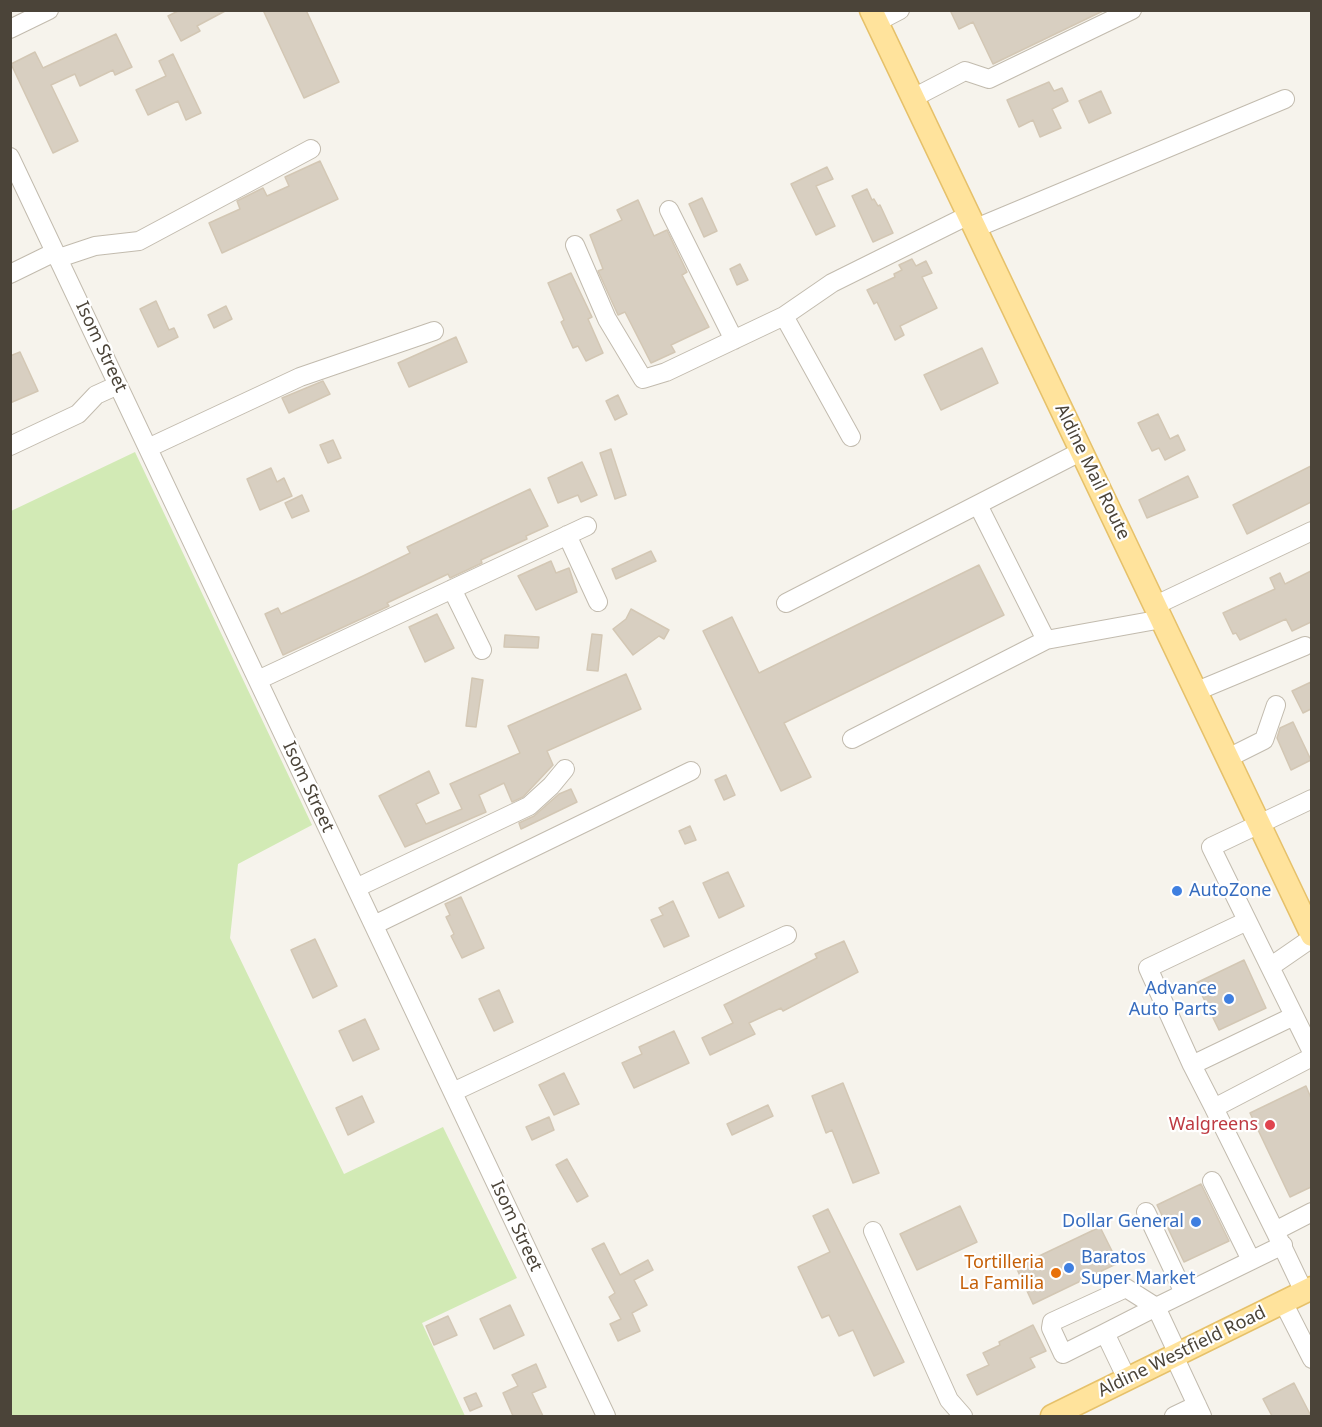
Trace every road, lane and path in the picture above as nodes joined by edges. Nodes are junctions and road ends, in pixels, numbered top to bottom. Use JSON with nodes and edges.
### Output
{"nodes":[{"id":1,"x":49,"y":10,"type":"edge"},
{"id":2,"x":900,"y":10,"type":"edge"},
{"id":3,"x":1132,"y":10,"type":"edge"},
{"id":4,"x":25,"y":16,"type":"edge"},
{"id":5,"x":874,"y":16,"type":"edge"},
{"id":6,"x":10,"y":29,"type":"edge"},
{"id":7,"x":913,"y":98,"type":"junction"},
{"id":8,"x":1286,"y":99,"type":"dead end"},
{"id":9,"x":311,"y":149,"type":"dead end"},
{"id":10,"x":10,"y":157,"type":"edge"},
{"id":11,"x":669,"y":210,"type":"dead end"},
{"id":12,"x":973,"y":222,"type":"junction"},
{"id":13,"x":575,"y":245,"type":"dead end"},
{"id":14,"x":57,"y":255,"type":"junction"},
{"id":15,"x":10,"y":274,"type":"edge"},
{"id":16,"x":784,"y":316,"type":"junction"},
{"id":17,"x":434,"y":331,"type":"dead end"},
{"id":18,"x":734,"y":340,"type":"junction"},
{"id":19,"x":118,"y":385,"type":"junction"},
{"id":20,"x":851,"y":437,"type":"dead end"},
{"id":21,"x":10,"y":446,"type":"edge"},
{"id":22,"x":148,"y":448,"type":"junction"},
{"id":23,"x":1082,"y":451,"type":"junction"},
{"id":24,"x":978,"y":505,"type":"junction"},
{"id":25,"x":587,"y":526,"type":"dead end"},
{"id":26,"x":1311,"y":531,"type":"edge"},
{"id":27,"x":567,"y":535,"type":"junction"},
{"id":28,"x":452,"y":589,"type":"junction"},
{"id":29,"x":598,"y":602,"type":"dead end"},
{"id":30,"x":786,"y":603,"type":"dead end"},
{"id":31,"x":1159,"y":612,"type":"junction"},
{"id":32,"x":1046,"y":640,"type":"junction"},
{"id":33,"x":1305,"y":646,"type":"dead end"},
{"id":34,"x":482,"y":650,"type":"dead end"},
{"id":35,"x":258,"y":680,"type":"junction"},
{"id":36,"x":1197,"y":691,"type":"junction"},
{"id":37,"x":1276,"y":705,"type":"dead end"},
{"id":38,"x":852,"y":739,"type":"dead end"},
{"id":39,"x":1228,"y":758,"type":"junction"},
{"id":40,"x":565,"y":769,"type":"dead end"},
{"id":41,"x":691,"y":771,"type":"dead end"},
{"id":42,"x":1311,"y":799,"type":"edge"},
{"id":43,"x":1259,"y":825,"type":"junction"},
{"id":44,"x":356,"y":888,"type":"junction"},
{"id":45,"x":1247,"y":921,"type":"junction"},
{"id":46,"x":374,"y":925,"type":"junction"},
{"id":47,"x":787,"y":935,"type":"dead end"},
{"id":48,"x":1311,"y":936,"type":"edge"},
{"id":49,"x":1270,"y":967,"type":"junction"},
{"id":50,"x":1294,"y":1016,"type":"junction"},
{"id":51,"x":1311,"y":1052,"type":"edge"},
{"id":52,"x":1311,"y":1058,"type":"edge"},
{"id":53,"x":1192,"y":1065,"type":"junction"},
{"id":54,"x":453,"y":1092,"type":"junction"},
{"id":55,"x":1214,"y":1108,"type":"junction"},
{"id":56,"x":1212,"y":1181,"type":"dead end"},
{"id":57,"x":1146,"y":1212,"type":"dead end"},
{"id":58,"x":1311,"y":1212,"type":"edge"},
{"id":59,"x":873,"y":1231,"type":"dead end"},
{"id":60,"x":1279,"y":1238,"type":"junction"},
{"id":61,"x":1251,"y":1260,"type":"junction"},
{"id":62,"x":1308,"y":1290,"type":"edge"},
{"id":63,"x":1184,"y":1293,"type":"junction"},
{"id":64,"x":1283,"y":1302,"type":"junction"},
{"id":65,"x":1156,"y":1307,"type":"junction"},
{"id":66,"x":1105,"y":1333,"type":"junction"},
{"id":67,"x":1309,"y":1350,"type":"edge"},
{"id":68,"x":1176,"y":1355,"type":"junction"},
{"id":69,"x":1127,"y":1379,"type":"junction"},
{"id":70,"x":1200,"y":1411,"type":"edge"},
{"id":71,"x":606,"y":1416,"type":"edge"},
{"id":72,"x":963,"y":1416,"type":"edge"},
{"id":73,"x":1052,"y":1416,"type":"edge"},
{"id":74,"x":1174,"y":1416,"type":"edge"}],
"edges":[{"from":1,"to":4,"type":"street"},
{"from":2,"to":5,"type":"street"},
{"from":3,"to":7,"type":"street"},
{"from":4,"to":6,"type":"street"},
{"from":5,"to":7,"type":"main road","name":"Aldine Mail Route"},
{"from":7,"to":12,"type":"main road","name":"Aldine Mail Route"},
{"from":8,"to":12,"type":"street"},
{"from":9,"to":14,"type":"street"},
{"from":10,"to":14,"type":"street","name":"Isom Street"},
{"from":11,"to":18,"type":"street"},
{"from":12,"to":16,"type":"street"},
{"from":12,"to":23,"type":"main road","name":"Aldine Mail Route"},
{"from":13,"to":18,"type":"street"},
{"from":14,"to":15,"type":"street"},
{"from":14,"to":19,"type":"street","name":"Isom Street"},
{"from":16,"to":18,"type":"street"},
{"from":16,"to":20,"type":"street"},
{"from":17,"to":22,"type":"street"},
{"from":19,"to":21,"type":"street"},
{"from":19,"to":22,"type":"street","name":"Isom Street"},
{"from":22,"to":35,"type":"street","name":"Isom Street"},
{"from":23,"to":24,"type":"street"},
{"from":23,"to":31,"type":"main road","name":"Aldine Mail Route"},
{"from":24,"to":30,"type":"street"},
{"from":24,"to":32,"type":"street"},
{"from":25,"to":27,"type":"street"},
{"from":26,"to":31,"type":"street"},
{"from":27,"to":28,"type":"street"},
{"from":27,"to":29,"type":"street"},
{"from":28,"to":34,"type":"street"},
{"from":28,"to":35,"type":"street"},
{"from":31,"to":32,"type":"street"},
{"from":31,"to":36,"type":"main road","name":"Aldine Mail Route"},
{"from":32,"to":38,"type":"street"},
{"from":33,"to":36,"type":"street"},
{"from":35,"to":44,"type":"street","name":"Isom Street"},
{"from":36,"to":39,"type":"main road","name":"Aldine Mail Route"},
{"from":37,"to":39,"type":"street"},
{"from":39,"to":43,"type":"main road","name":"Aldine Mail Route"},
{"from":40,"to":44,"type":"street"},
{"from":41,"to":46,"type":"street"},
{"from":42,"to":43,"type":"street"},
{"from":43,"to":45,"type":"street"},
{"from":43,"to":48,"type":"main road","name":"Aldine Mail Route"},
{"from":44,"to":46,"type":"street","name":"Isom Street"},
{"from":45,"to":49,"type":"street"},
{"from":45,"to":53,"type":"street"},
{"from":46,"to":54,"type":"street","name":"Isom Street"},
{"from":47,"to":54,"type":"street"},
{"from":48,"to":49,"type":"street"},
{"from":49,"to":50,"type":"street"},
{"from":50,"to":51,"type":"street"},
{"from":50,"to":53,"type":"street"},
{"from":52,"to":55,"type":"street"},
{"from":53,"to":55,"type":"street"},
{"from":54,"to":71,"type":"street","name":"Isom Street"},
{"from":55,"to":60,"type":"street"},
{"from":56,"to":61,"type":"street"},
{"from":57,"to":63,"type":"street"},
{"from":58,"to":60,"type":"street"},
{"from":59,"to":72,"type":"street"},
{"from":60,"to":61,"type":"street"},
{"from":60,"to":62,"type":"street"},
{"from":61,"to":63,"type":"street"},
{"from":62,"to":64,"type":"main road","name":"Aldine Westfield Road"},
{"from":63,"to":65,"type":"street"},
{"from":64,"to":67,"type":"street"},
{"from":64,"to":68,"type":"main road","name":"Aldine Westfield Road"},
{"from":65,"to":66,"type":"street"},
{"from":65,"to":66,"type":"street"},
{"from":65,"to":68,"type":"street"},
{"from":66,"to":69,"type":"street"},
{"from":68,"to":69,"type":"main road","name":"Aldine Westfield Road"},
{"from":68,"to":70,"type":"street"},
{"from":69,"to":73,"type":"main road","name":"Aldine Westfield Road"},
{"from":70,"to":74,"type":"street"}]}
